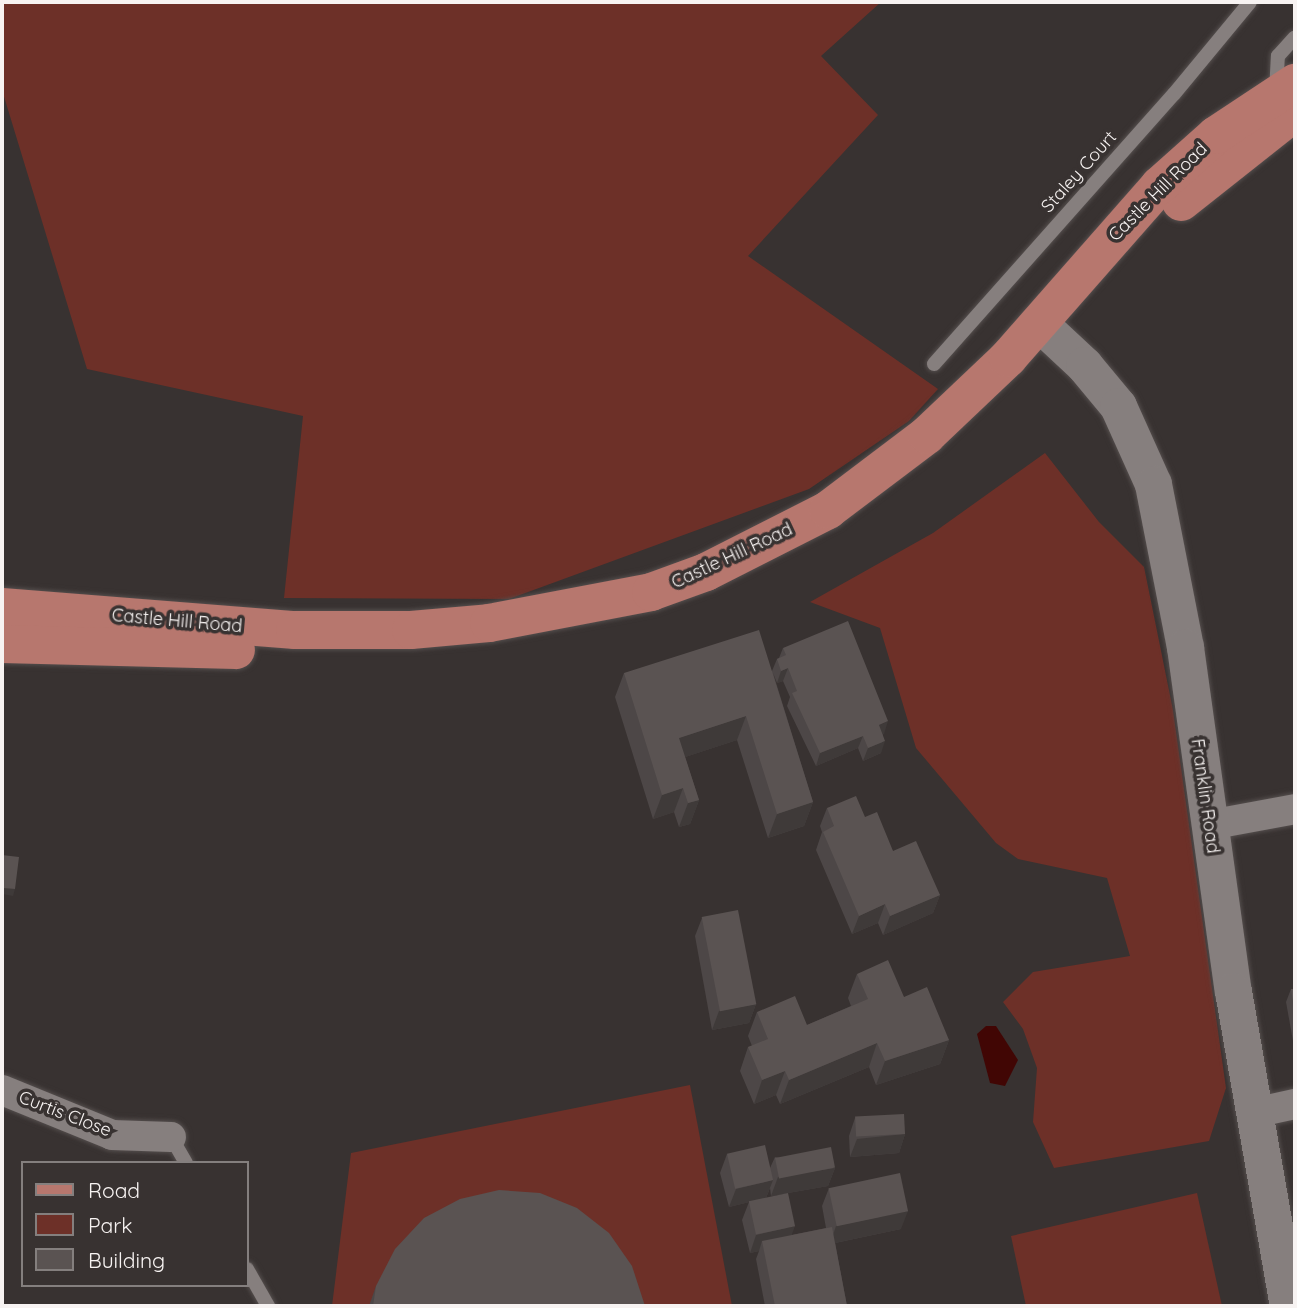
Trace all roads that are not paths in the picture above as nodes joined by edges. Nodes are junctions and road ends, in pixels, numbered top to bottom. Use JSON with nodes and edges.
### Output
{"nodes":[{"id":1,"x":1250,"y":2,"type":"edge"},
{"id":2,"x":1295,"y":37,"type":"edge"},
{"id":3,"x":1289,"y":97,"type":"edge"},
{"id":4,"x":1048,"y":331,"type":"junction"},
{"id":5,"x":934,"y":364,"type":"dead end"},
{"id":6,"x":2,"y":607,"type":"edge"},
{"id":7,"x":2,"y":644,"type":"edge"},
{"id":8,"x":1295,"y":809,"type":"edge"},
{"id":9,"x":1209,"y":825,"type":"junction"},
{"id":10,"x":2,"y":1090,"type":"edge"},
{"id":11,"x":1295,"y":1104,"type":"edge"},
{"id":12,"x":1254,"y":1113,"type":"junction"},
{"id":13,"x":178,"y":1150,"type":"edge"},
{"id":14,"x":248,"y":1271,"type":"edge"},
{"id":15,"x":268,"y":1306,"type":"edge"},
{"id":16,"x":1288,"y":1306,"type":"edge"}],
"edges":[{"from":1,"to":5,"type":"lane","name":"Staley Court"},
{"from":2,"to":3,"type":"lane"},
{"from":3,"to":4,"type":"main road","name":"Castle Hill Road"},
{"from":4,"to":6,"type":"main road","name":"Castle Hill Road"},
{"from":4,"to":7,"type":"main road","name":"Castle Hill Road"},
{"from":4,"to":9,"type":"street","name":"Franklin Road"},
{"from":8,"to":9,"type":"street"},
{"from":9,"to":12,"type":"street","name":"Franklin Road"},
{"from":10,"to":13,"type":"street","name":"Curtis Close"},
{"from":11,"to":12,"type":"street"},
{"from":12,"to":16,"type":"street","name":"Franklin Road"},
{"from":14,"to":15,"type":"lane"}]}
